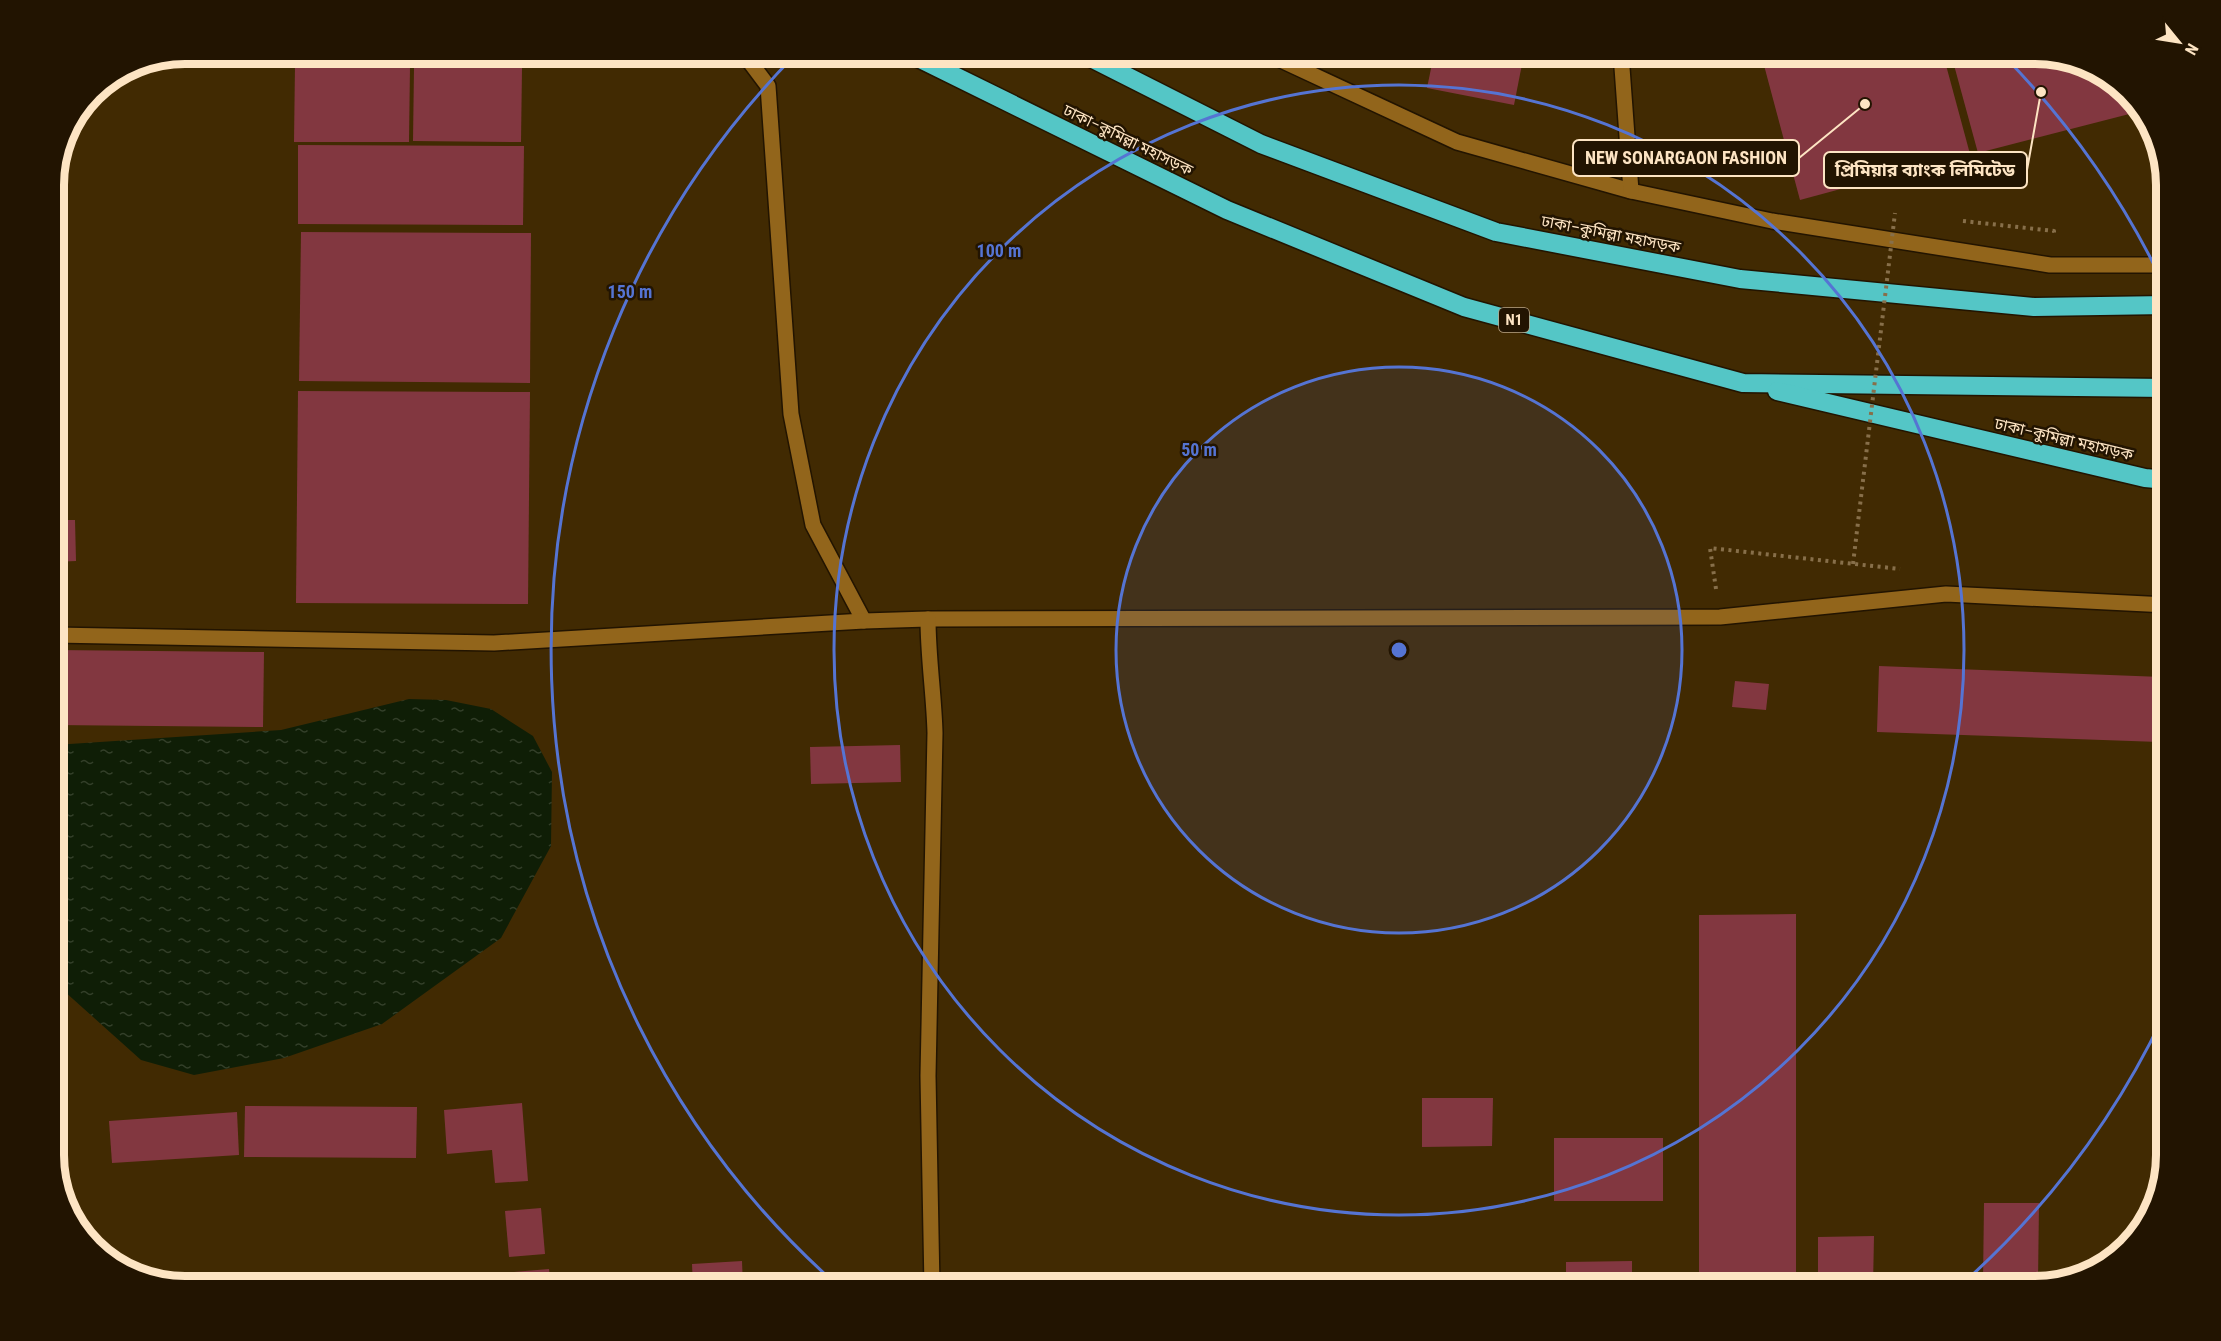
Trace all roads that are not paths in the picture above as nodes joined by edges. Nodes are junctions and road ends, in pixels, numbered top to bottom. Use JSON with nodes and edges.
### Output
{"nodes":[{"id":1,"x":1290,"y":64,"type":"edge"},
{"id":2,"x":1622,"y":64,"type":"edge"},
{"id":3,"x":752,"y":65,"type":"edge"},
{"id":4,"x":932,"y":65,"type":"edge"},
{"id":5,"x":1104,"y":65,"type":"edge"},
{"id":6,"x":1631,"y":191,"type":"junction"},
{"id":7,"x":2156,"y":265,"type":"edge"},
{"id":8,"x":2156,"y":305,"type":"edge"},
{"id":9,"x":1743,"y":383,"type":"junction"},
{"id":10,"x":2156,"y":388,"type":"edge"},
{"id":11,"x":2156,"y":479,"type":"edge"},
{"id":12,"x":2156,"y":604,"type":"edge"},
{"id":13,"x":928,"y":619,"type":"junction"},
{"id":14,"x":864,"y":621,"type":"junction"},
{"id":15,"x":65,"y":635,"type":"edge"},
{"id":16,"x":932,"y":1276,"type":"edge"}],
"edges":[{"from":1,"to":6,"type":"street"},
{"from":2,"to":6,"type":"street"},
{"from":3,"to":14,"type":"street"},
{"from":4,"to":9,"type":"highway","name":"ঢাকা–কুমিল্লা মহাসড়ক","number":"N1"},
{"from":5,"to":8,"type":"highway","name":"ঢাকা–কুমিল্লা মহাসড়ক"},
{"from":6,"to":7,"type":"street"},
{"from":9,"to":10,"type":"highway","name":"ঢাকা–কুমিল্লা মহাসড়ক","number":"N1"},
{"from":9,"to":11,"type":"highway","name":"ঢাকা–কুমিল্লা মহাসড়ক","number":"N1"},
{"from":12,"to":13,"type":"street"},
{"from":13,"to":14,"type":"street"},
{"from":13,"to":16,"type":"street"},
{"from":14,"to":15,"type":"street"}]}
